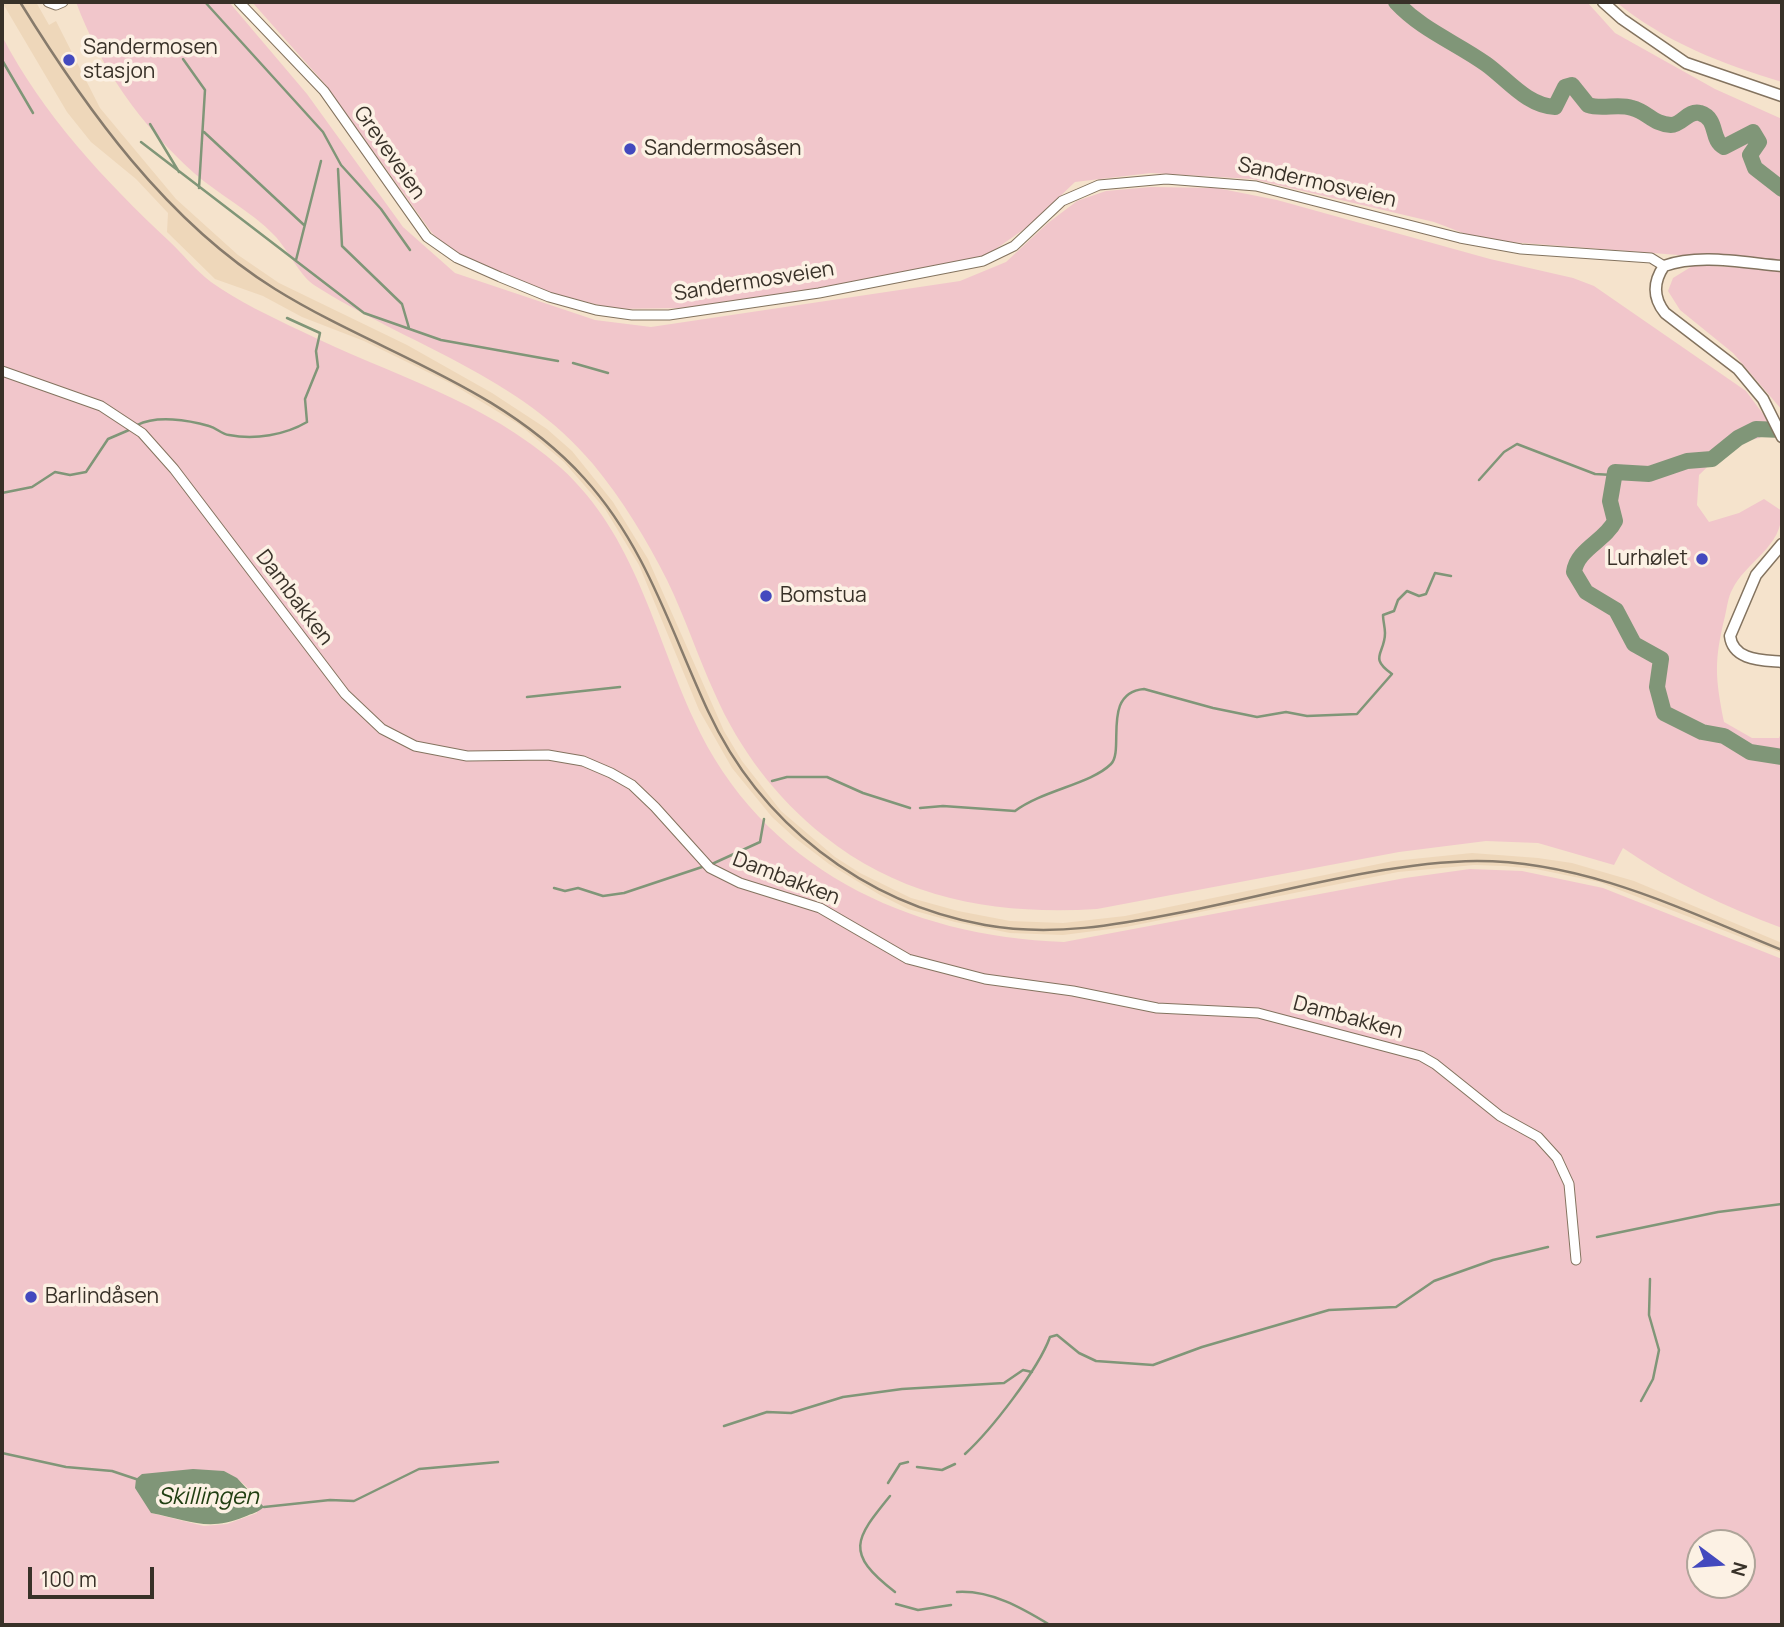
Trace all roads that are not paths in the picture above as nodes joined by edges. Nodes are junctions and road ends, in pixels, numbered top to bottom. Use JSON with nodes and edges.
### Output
{"nodes":[{"id":1,"x":48,"y":2,"type":"edge"},
{"id":2,"x":63,"y":2,"type":"edge"},
{"id":3,"x":239,"y":2,"type":"edge"},
{"id":4,"x":1603,"y":2,"type":"edge"},
{"id":5,"x":1782,"y":96,"type":"edge"},
{"id":6,"x":1782,"y":266,"type":"edge"},
{"id":7,"x":1664,"y":267,"type":"junction"},
{"id":8,"x":534,"y":291,"type":"joint"},
{"id":9,"x":2,"y":371,"type":"edge"},
{"id":10,"x":1782,"y":436,"type":"edge"},
{"id":11,"x":1782,"y":544,"type":"edge"},
{"id":12,"x":1782,"y":662,"type":"edge"},
{"id":13,"x":1576,"y":1260,"type":"dead end"}],
"edges":[{"from":1,"to":2,"type":"street"},
{"from":3,"to":8,"type":"street","name":"Greveveien"},
{"from":4,"to":5,"type":"street"},
{"from":6,"to":7,"type":"street","name":"Sandermosveien"},
{"from":7,"to":8,"type":"street","name":"Sandermosveien"},
{"from":7,"to":10,"type":"street"},
{"from":9,"to":13,"type":"street","name":"Dambakken"},
{"from":11,"to":12,"type":"street"}]}
